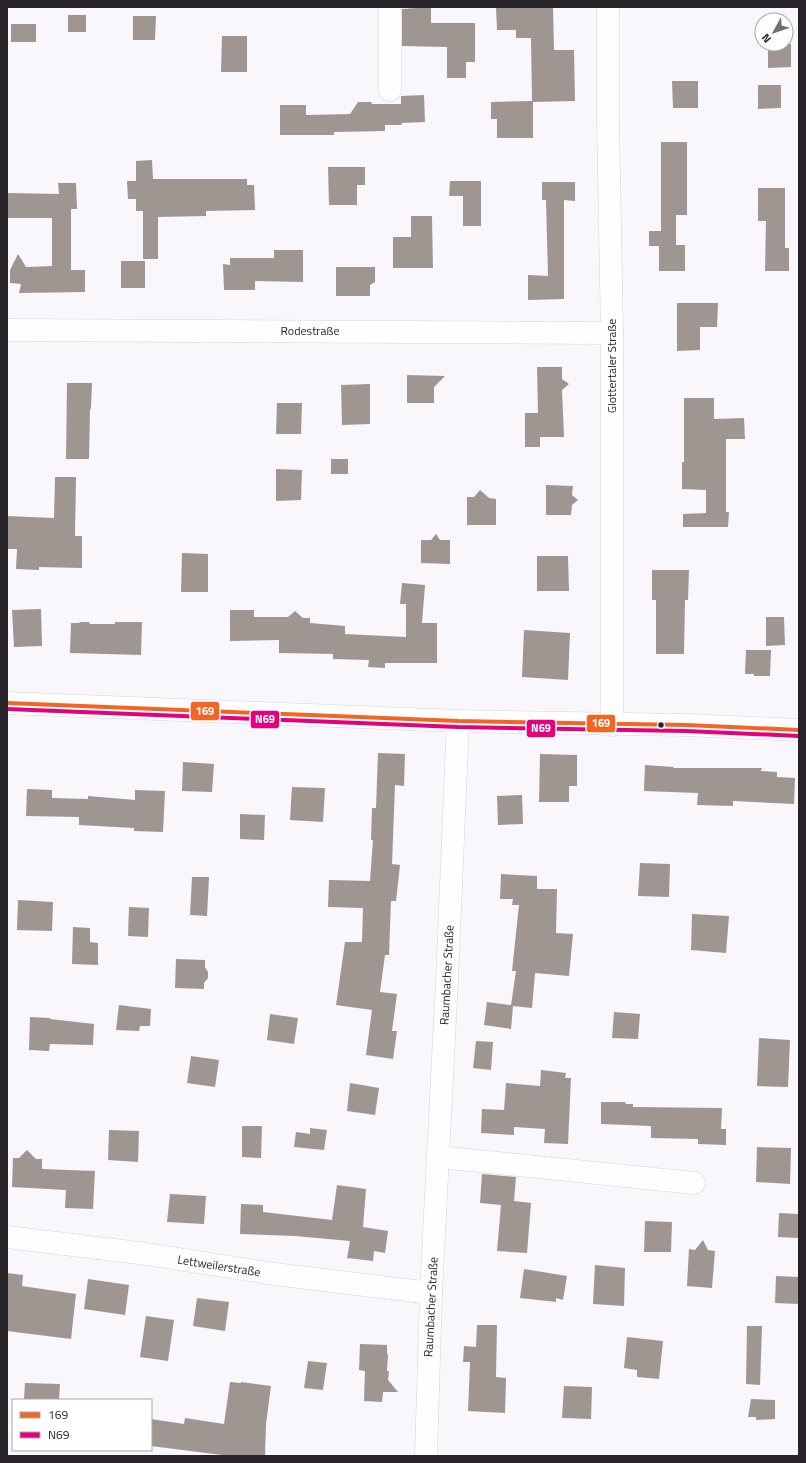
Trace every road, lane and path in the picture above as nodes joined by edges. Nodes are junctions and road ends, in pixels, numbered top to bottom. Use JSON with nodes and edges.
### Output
{"nodes":[{"id":1,"x":390,"y":7,"type":"edge"},
{"id":2,"x":608,"y":7,"type":"edge"},
{"id":3,"x":390,"y":90,"type":"dead end"},
{"id":4,"x":7,"y":330,"type":"edge"},
{"id":5,"x":612,"y":333,"type":"junction"},
{"id":6,"x":7,"y":703,"type":"edge"},
{"id":7,"x":458,"y":720,"type":"junction"},
{"id":8,"x":612,"y":725,"type":"junction"},
{"id":9,"x":799,"y":730,"type":"edge"},
{"id":10,"x":439,"y":1157,"type":"junction"},
{"id":11,"x":694,"y":1183,"type":"dead end"},
{"id":12,"x":7,"y":1237,"type":"edge"},
{"id":13,"x":431,"y":1293,"type":"junction"},
{"id":14,"x":426,"y":1456,"type":"edge"}],
"edges":[{"from":1,"to":3,"type":"street"},
{"from":2,"to":5,"type":"street","name":"Glottertaler Straße"},
{"from":4,"to":5,"type":"street","name":"Rodestraße"},
{"from":5,"to":8,"type":"street","name":"Glottertaler Straße"},
{"from":6,"to":7,"type":"street"},
{"from":7,"to":8,"type":"street"},
{"from":7,"to":10,"type":"street","name":"Raumbacher Straße"},
{"from":8,"to":9,"type":"street"},
{"from":10,"to":11,"type":"street"},
{"from":10,"to":13,"type":"street","name":"Raumbacher Straße"},
{"from":12,"to":13,"type":"street","name":"Lettweilerstraße"},
{"from":13,"to":14,"type":"street","name":"Raumbacher Straße"}]}
